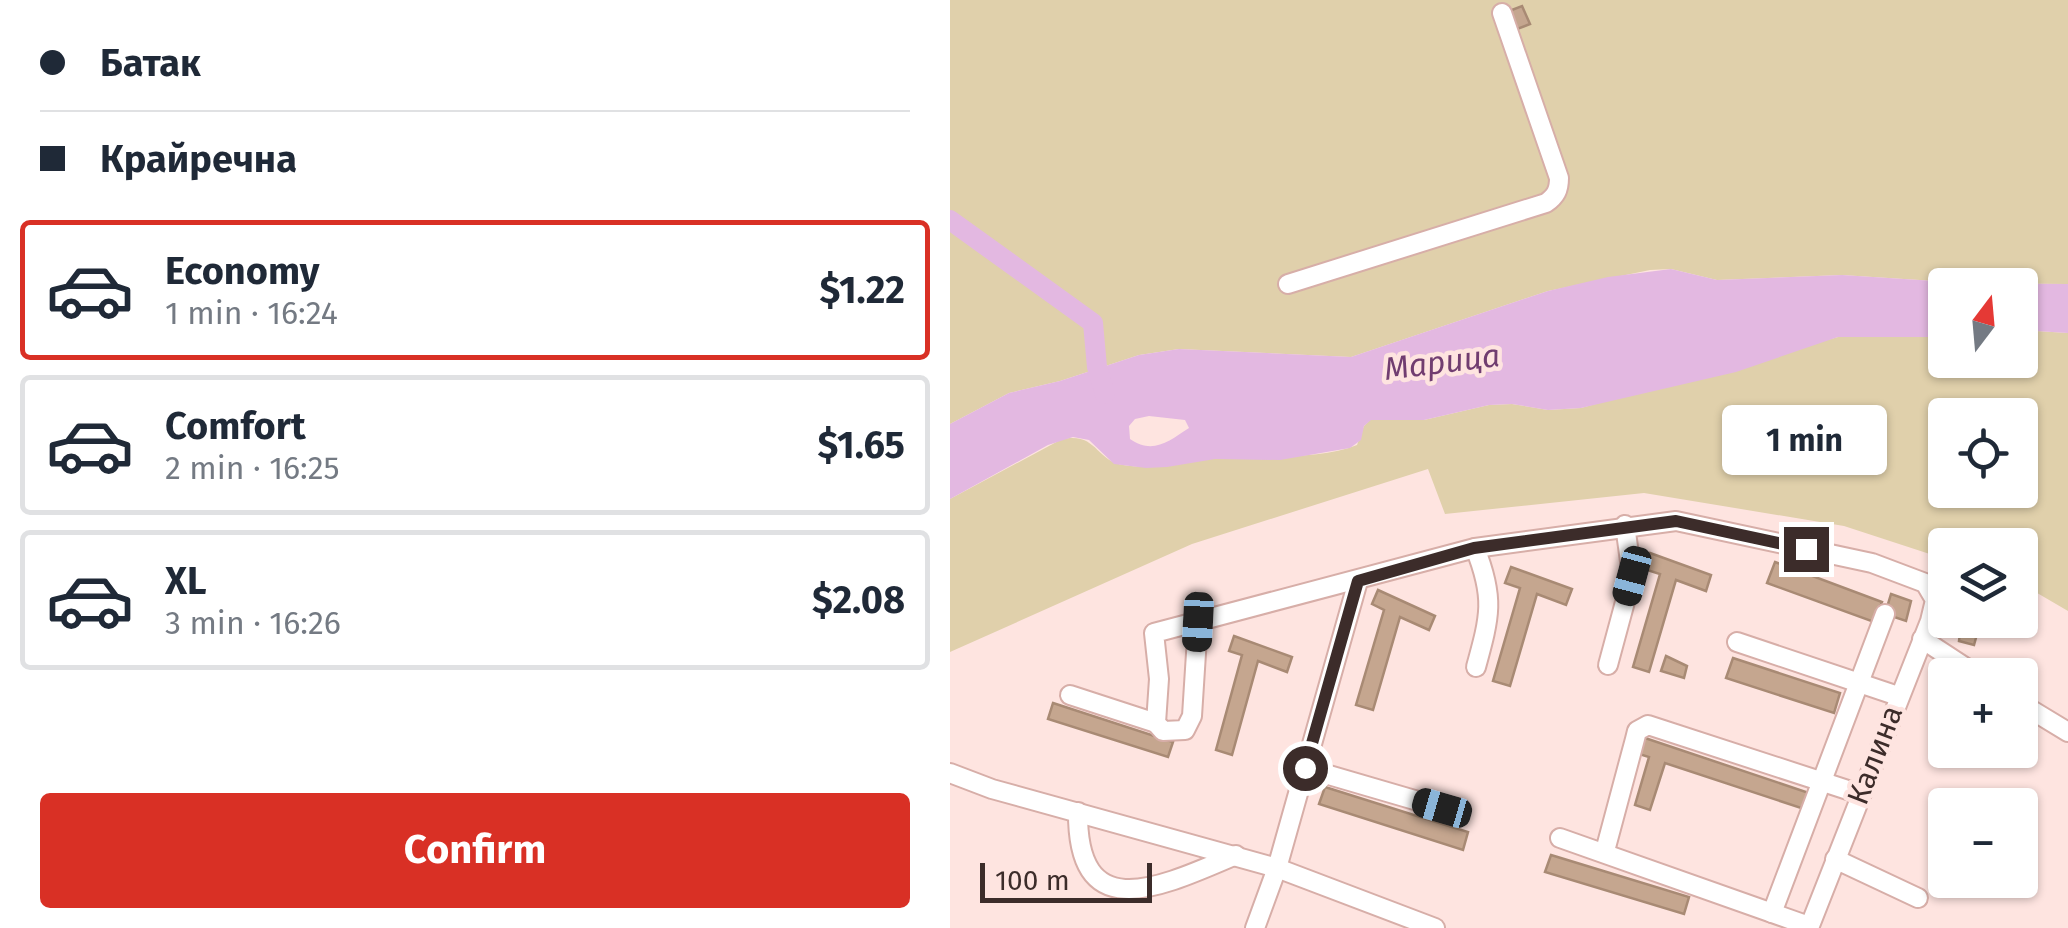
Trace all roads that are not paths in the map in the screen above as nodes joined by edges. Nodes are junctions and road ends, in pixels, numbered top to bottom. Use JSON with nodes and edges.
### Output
{"nodes":[{"id":1,"x":1502,"y":13,"type":"dead end"},
{"id":2,"x":1288,"y":284,"type":"dead end"},
{"id":3,"x":1625,"y":526,"type":"junction"},
{"id":4,"x":1474,"y":548,"type":"junction"},
{"id":5,"x":1358,"y":581,"type":"junction"},
{"id":6,"x":1885,"y":614,"type":"dead end"},
{"id":7,"x":1198,"y":622,"type":"junction"},
{"id":8,"x":1922,"y":639,"type":"junction"},
{"id":9,"x":1737,"y":642,"type":"dead end"},
{"id":10,"x":1951,"y":658,"type":"edge"},
{"id":11,"x":1608,"y":665,"type":"dead end"},
{"id":12,"x":1476,"y":667,"type":"dead end"},
{"id":13,"x":1858,"y":682,"type":"junction"},
{"id":14,"x":1070,"y":695,"type":"dead end"},
{"id":15,"x":1898,"y":696,"type":"junction"},
{"id":16,"x":2038,"y":713,"type":"edge"},
{"id":17,"x":1156,"y":723,"type":"junction"},
{"id":18,"x":2068,"y":732,"type":"edge"},
{"id":19,"x":1305,"y":768,"type":"junction"},
{"id":20,"x":950,"y":774,"type":"edge"},
{"id":21,"x":1822,"y":781,"type":"junction"},
{"id":22,"x":950,"y":787,"type":"edge"},
{"id":23,"x":992,"y":788,"type":"junction"},
{"id":24,"x":1860,"y":794,"type":"junction"},
{"id":25,"x":1442,"y":808,"type":"dead end"},
{"id":26,"x":1078,"y":812,"type":"junction"},
{"id":27,"x":1560,"y":838,"type":"dead end"},
{"id":28,"x":1605,"y":852,"type":"junction"},
{"id":29,"x":1236,"y":855,"type":"junction"},
{"id":30,"x":1835,"y":859,"type":"junction"},
{"id":31,"x":1277,"y":868,"type":"junction"},
{"id":32,"x":1918,"y":898,"type":"dead end"},
{"id":33,"x":1772,"y":913,"type":"junction"},
{"id":34,"x":1809,"y":927,"type":"edge"},
{"id":35,"x":1255,"y":928,"type":"edge"},
{"id":36,"x":1435,"y":928,"type":"edge"}],
"edges":[{"from":1,"to":2,"type":"street"},
{"from":3,"to":4,"type":"street"},
{"from":3,"to":8,"type":"street","name":"Калина"},
{"from":3,"to":11,"type":"street"},
{"from":4,"to":5,"type":"street"},
{"from":4,"to":12,"type":"street"},
{"from":5,"to":7,"type":"street"},
{"from":5,"to":19,"type":"street"},
{"from":6,"to":13,"type":"street"},
{"from":7,"to":17,"type":"street"},
{"from":7,"to":17,"type":"street"},
{"from":8,"to":10,"type":"street"},
{"from":8,"to":15,"type":"street","name":"Калина"},
{"from":9,"to":13,"type":"street"},
{"from":13,"to":15,"type":"street"},
{"from":13,"to":21,"type":"street"},
{"from":14,"to":17,"type":"street"},
{"from":15,"to":24,"type":"street","name":"Калина"},
{"from":16,"to":18,"type":"street"},
{"from":19,"to":25,"type":"street"},
{"from":19,"to":31,"type":"street"},
{"from":20,"to":23,"type":"street"},
{"from":21,"to":24,"type":"street"},
{"from":21,"to":28,"type":"street"},
{"from":21,"to":33,"type":"street"},
{"from":22,"to":23,"type":"street"},
{"from":23,"to":26,"type":"street"},
{"from":24,"to":30,"type":"street","name":"Калина"},
{"from":26,"to":29,"type":"street"},
{"from":26,"to":29,"type":"street"},
{"from":27,"to":28,"type":"street"},
{"from":28,"to":33,"type":"street"},
{"from":29,"to":31,"type":"street"},
{"from":30,"to":32,"type":"street"},
{"from":30,"to":34,"type":"street","name":"Калина"},
{"from":31,"to":35,"type":"street"},
{"from":31,"to":36,"type":"street"},
{"from":33,"to":34,"type":"street"}]}
